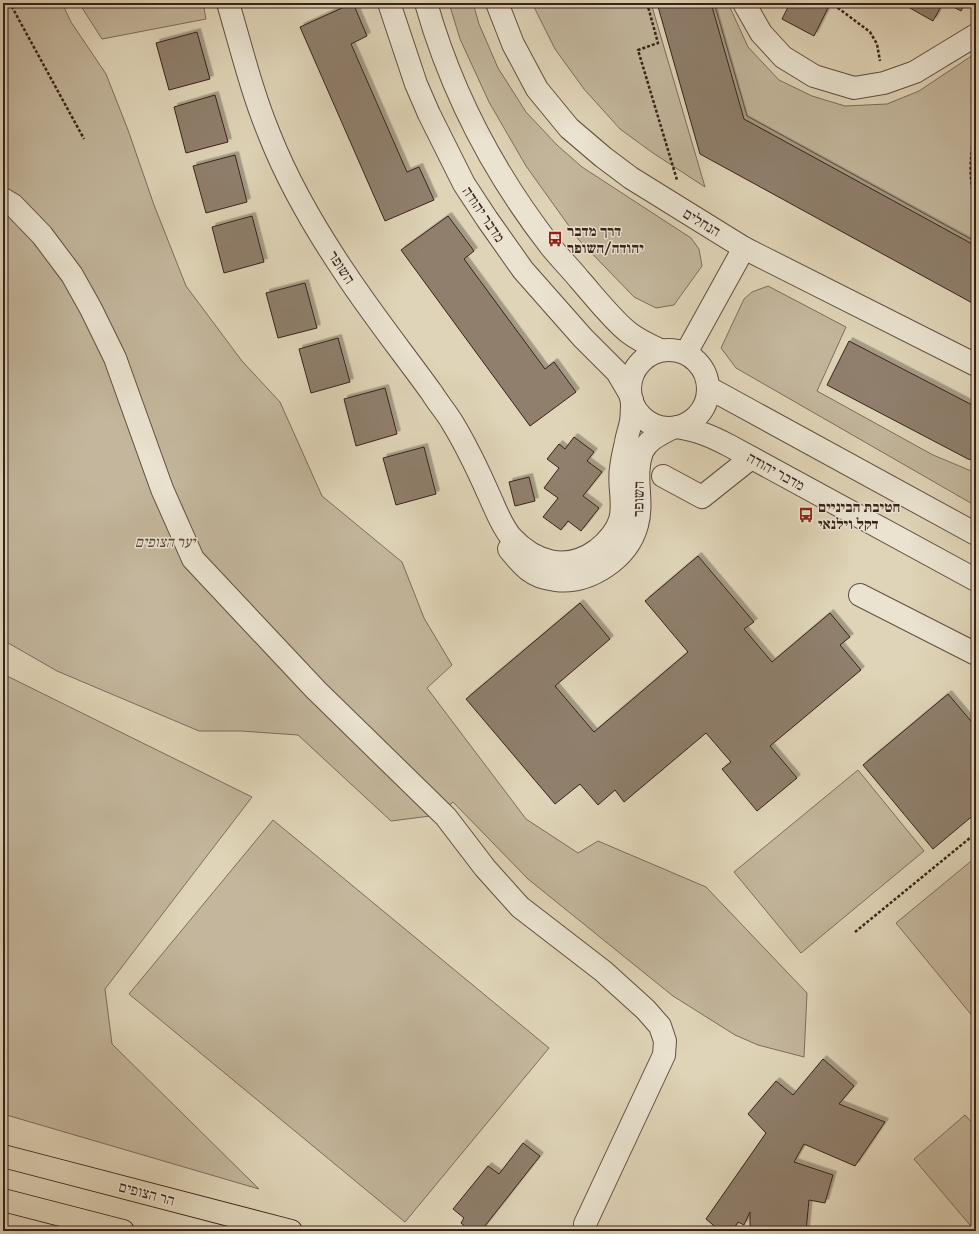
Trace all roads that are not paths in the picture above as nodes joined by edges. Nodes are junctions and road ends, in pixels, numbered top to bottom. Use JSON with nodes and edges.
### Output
{"nodes":[{"id":1,"x":228,"y":3,"type":"edge"},
{"id":2,"x":389,"y":3,"type":"edge"},
{"id":3,"x":426,"y":3,"type":"edge"},
{"id":4,"x":496,"y":3,"type":"edge"},
{"id":5,"x":744,"y":3,"type":"edge"},
{"id":6,"x":976,"y":35,"type":"edge"},
{"id":7,"x":3,"y":199,"type":"edge"},
{"id":8,"x":744,"y":248,"type":"junction"},
{"id":9,"x":660,"y":350,"type":"junction"},
{"id":10,"x":686,"y":353,"type":"junction"},
{"id":11,"x":976,"y":365,"type":"edge"},
{"id":12,"x":709,"y":388,"type":"junction"},
{"id":13,"x":631,"y":397,"type":"junction"},
{"id":14,"x":675,"y":428,"type":"junction"},
{"id":15,"x":751,"y":458,"type":"junction"},
{"id":16,"x":663,"y":476,"type":"dead end"},
{"id":17,"x":496,"y":510,"type":"junction"},
{"id":18,"x":976,"y":534,"type":"edge"},
{"id":19,"x":976,"y":580,"type":"edge"},
{"id":20,"x":860,"y":595,"type":"dead end"},
{"id":21,"x":976,"y":654,"type":"edge"},
{"id":22,"x":3,"y":1156,"type":"edge"},
{"id":23,"x":3,"y":1200,"type":"edge"},
{"id":24,"x":123,"y":1231,"type":"edge"},
{"id":25,"x":291,"y":1231,"type":"edge"},
{"id":26,"x":585,"y":1231,"type":"edge"}],
"edges":[{"from":1,"to":17,"type":"street","name":"השופר"},
{"from":2,"to":13,"type":"street","name":"מדבר יהודה"},
{"from":3,"to":9,"type":"street"},
{"from":4,"to":8,"type":"street","name":"הנחלים"},
{"from":5,"to":6,"type":"street"},
{"from":7,"to":26,"type":"street"},
{"from":8,"to":10,"type":"street"},
{"from":8,"to":11,"type":"street","name":"הנחלים"},
{"from":9,"to":10,"type":"street"},
{"from":9,"to":13,"type":"street"},
{"from":10,"to":12,"type":"street"},
{"from":12,"to":14,"type":"street"},
{"from":12,"to":18,"type":"street"},
{"from":13,"to":14,"type":"street"},
{"from":13,"to":17,"type":"street","name":"השופר"},
{"from":14,"to":15,"type":"street","name":"מדבר יהודה"},
{"from":14,"to":17,"type":"street","name":"השופר"},
{"from":15,"to":16,"type":"street"},
{"from":15,"to":19,"type":"street","name":"מדבר יהודה"},
{"from":20,"to":21,"type":"street"},
{"from":22,"to":25,"type":"main road","name":"הר הצופים"},
{"from":23,"to":24,"type":"main road"}]}
